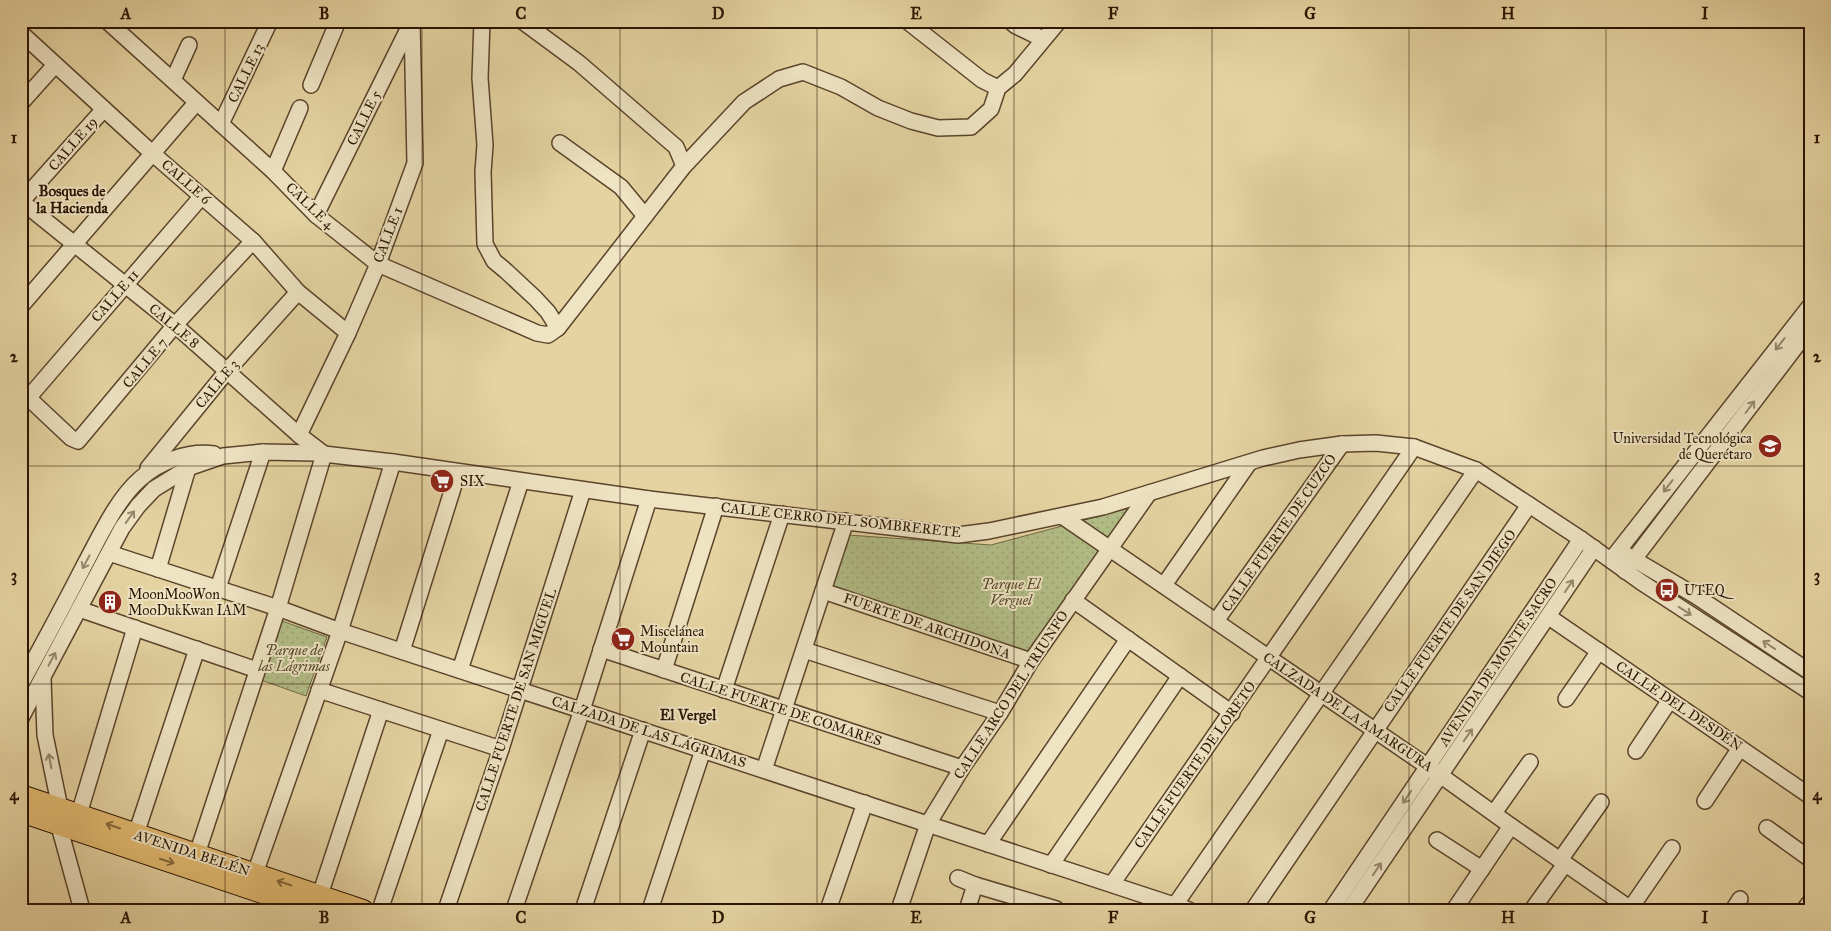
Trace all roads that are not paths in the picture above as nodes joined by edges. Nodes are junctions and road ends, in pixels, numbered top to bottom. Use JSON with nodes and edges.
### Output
{"nodes":[{"id":1,"x":107,"y":21,"type":"edge"},
{"id":2,"x":270,"y":21,"type":"edge"},
{"id":3,"x":338,"y":21,"type":"edge"},
{"id":4,"x":412,"y":21,"type":"edge"},
{"id":5,"x":482,"y":21,"type":"edge"},
{"id":6,"x":522,"y":21,"type":"edge"},
{"id":7,"x":906,"y":21,"type":"edge"},
{"id":8,"x":1010,"y":21,"type":"edge"},
{"id":9,"x":1059,"y":21,"type":"edge"},
{"id":10,"x":123,"y":27,"type":"edge"},
{"id":11,"x":21,"y":33,"type":"edge"},
{"id":12,"x":1042,"y":39,"type":"junction"},
{"id":13,"x":189,"y":45,"type":"dead end"},
{"id":14,"x":55,"y":65,"type":"junction"},
{"id":15,"x":173,"y":80,"type":"junction"},
{"id":16,"x":311,"y":85,"type":"dead end"},
{"id":17,"x":998,"y":88,"type":"junction"},
{"id":18,"x":21,"y":103,"type":"edge"},
{"id":19,"x":196,"y":103,"type":"junction"},
{"id":20,"x":300,"y":108,"type":"dead end"},
{"id":21,"x":104,"y":109,"type":"junction"},
{"id":22,"x":221,"y":124,"type":"junction"},
{"id":23,"x":560,"y":143,"type":"dead end"},
{"id":24,"x":152,"y":153,"type":"junction"},
{"id":25,"x":684,"y":166,"type":"junction"},
{"id":26,"x":273,"y":171,"type":"junction"},
{"id":27,"x":202,"y":196,"type":"junction"},
{"id":28,"x":21,"y":202,"type":"edge"},
{"id":29,"x":316,"y":215,"type":"junction"},
{"id":30,"x":645,"y":216,"type":"junction"},
{"id":31,"x":253,"y":241,"type":"junction"},
{"id":32,"x":74,"y":243,"type":"junction"},
{"id":33,"x":378,"y":264,"type":"junction"},
{"id":34,"x":124,"y":286,"type":"junction"},
{"id":35,"x":298,"y":292,"type":"junction"},
{"id":36,"x":21,"y":306,"type":"edge"},
{"id":37,"x":1810,"y":306,"type":"edge"},
{"id":38,"x":175,"y":325,"type":"junction"},
{"id":39,"x":1810,"y":328,"type":"edge"},
{"id":40,"x":553,"y":332,"type":"junction"},
{"id":41,"x":348,"y":333,"type":"junction"},
{"id":42,"x":227,"y":370,"type":"junction"},
{"id":43,"x":25,"y":394,"type":"edge"},
{"id":44,"x":299,"y":435,"type":"junction"},
{"id":45,"x":1342,"y":444,"type":"junction"},
{"id":46,"x":1414,"y":447,"type":"junction"},
{"id":47,"x":263,"y":452,"type":"junction"},
{"id":48,"x":324,"y":454,"type":"junction"},
{"id":49,"x":223,"y":456,"type":"junction"},
{"id":50,"x":393,"y":462,"type":"junction"},
{"id":51,"x":1250,"y":463,"type":"junction"},
{"id":52,"x":188,"y":468,"type":"junction"},
{"id":53,"x":1476,"y":470,"type":"junction"},
{"id":54,"x":458,"y":472,"type":"junction"},
{"id":55,"x":139,"y":479,"type":"junction"},
{"id":56,"x":521,"y":480,"type":"junction"},
{"id":57,"x":583,"y":490,"type":"junction"},
{"id":58,"x":1149,"y":493,"type":"junction"},
{"id":59,"x":649,"y":499,"type":"junction"},
{"id":60,"x":716,"y":506,"type":"junction"},
{"id":61,"x":1529,"y":506,"type":"junction"},
{"id":62,"x":782,"y":514,"type":"junction"},
{"id":63,"x":1062,"y":516,"type":"junction"},
{"id":64,"x":846,"y":521,"type":"junction"},
{"id":65,"x":1581,"y":539,"type":"junction"},
{"id":66,"x":1110,"y":548,"type":"junction"},
{"id":67,"x":109,"y":553,"type":"junction"},
{"id":68,"x":1606,"y":553,"type":"junction"},
{"id":69,"x":1629,"y":565,"type":"junction"},
{"id":70,"x":158,"y":569,"type":"junction"},
{"id":71,"x":1164,"y":585,"type":"junction"},
{"id":72,"x":218,"y":588,"type":"junction"},
{"id":73,"x":823,"y":591,"type":"junction"},
{"id":74,"x":1073,"y":600,"type":"junction"},
{"id":75,"x":278,"y":608,"type":"junction"},
{"id":76,"x":79,"y":609,"type":"junction"},
{"id":77,"x":1549,"y":617,"type":"junction"},
{"id":78,"x":1216,"y":621,"type":"junction"},
{"id":79,"x":135,"y":628,"type":"junction"},
{"id":80,"x":340,"y":631,"type":"junction"},
{"id":81,"x":1128,"y":639,"type":"junction"},
{"id":82,"x":601,"y":649,"type":"junction"},
{"id":83,"x":197,"y":650,"type":"junction"},
{"id":84,"x":804,"y":650,"type":"junction"},
{"id":85,"x":402,"y":651,"type":"junction"},
{"id":86,"x":1599,"y":651,"type":"junction"},
{"id":87,"x":1269,"y":658,"type":"junction"},
{"id":88,"x":1031,"y":661,"type":"junction"},
{"id":89,"x":257,"y":670,"type":"junction"},
{"id":90,"x":460,"y":670,"type":"junction"},
{"id":91,"x":664,"y":670,"type":"junction"},
{"id":92,"x":1810,"y":672,"type":"edge"},
{"id":93,"x":1180,"y":676,"type":"junction"},
{"id":94,"x":42,"y":677,"type":"junction"},
{"id":95,"x":21,"y":684,"type":"edge"},
{"id":96,"x":319,"y":690,"type":"junction"},
{"id":97,"x":520,"y":690,"type":"junction"},
{"id":98,"x":724,"y":690,"type":"junction"},
{"id":99,"x":1810,"y":692,"type":"edge"},
{"id":100,"x":1321,"y":693,"type":"junction"},
{"id":101,"x":1566,"y":699,"type":"dead end"},
{"id":102,"x":1670,"y":700,"type":"junction"},
{"id":103,"x":784,"y":709,"type":"junction"},
{"id":104,"x":382,"y":710,"type":"junction"},
{"id":105,"x":582,"y":710,"type":"junction"},
{"id":106,"x":1232,"y":712,"type":"junction"},
{"id":107,"x":1000,"y":713,"type":"junction"},
{"id":108,"x":21,"y":718,"type":"edge"},
{"id":109,"x":441,"y":730,"type":"junction"},
{"id":110,"x":643,"y":730,"type":"junction"},
{"id":111,"x":1374,"y":730,"type":"junction"},
{"id":112,"x":1740,"y":748,"type":"junction"},
{"id":113,"x":501,"y":749,"type":"junction"},
{"id":114,"x":702,"y":750,"type":"junction"},
{"id":115,"x":1636,"y":751,"type":"dead end"},
{"id":116,"x":1530,"y":762,"type":"dead end"},
{"id":117,"x":962,"y":768,"type":"junction"},
{"id":118,"x":764,"y":770,"type":"junction"},
{"id":119,"x":1434,"y":771,"type":"junction"},
{"id":120,"x":21,"y":795,"type":"edge"},
{"id":121,"x":1810,"y":796,"type":"edge"},
{"id":122,"x":1705,"y":801,"type":"dead end"},
{"id":123,"x":1601,"y":802,"type":"dead end"},
{"id":124,"x":864,"y":803,"type":"junction"},
{"id":125,"x":21,"y":812,"type":"edge"},
{"id":126,"x":1494,"y":813,"type":"junction"},
{"id":127,"x":66,"y":816,"type":"junction"},
{"id":128,"x":928,"y":824,"type":"junction"},
{"id":129,"x":1511,"y":826,"type":"junction"},
{"id":130,"x":1767,"y":828,"type":"dead end"},
{"id":131,"x":136,"y":834,"type":"junction"},
{"id":132,"x":1437,"y":840,"type":"dead end"},
{"id":133,"x":988,"y":844,"type":"junction"},
{"id":134,"x":1672,"y":848,"type":"dead end"},
{"id":135,"x":197,"y":854,"type":"junction"},
{"id":136,"x":1810,"y":859,"type":"edge"},
{"id":137,"x":1562,"y":862,"type":"junction"},
{"id":138,"x":1051,"y":865,"type":"junction"},
{"id":139,"x":1482,"y":869,"type":"junction"},
{"id":140,"x":958,"y":878,"type":"dead end"},
{"id":141,"x":253,"y":881,"type":"junction"},
{"id":142,"x":1112,"y":884,"type":"junction"},
{"id":143,"x":975,"y":885,"type":"junction"},
{"id":144,"x":317,"y":902,"type":"edge"},
{"id":145,"x":1810,"y":902,"type":"edge"},
{"id":146,"x":1175,"y":905,"type":"junction"},
{"id":147,"x":1038,"y":907,"type":"edge"},
{"id":148,"x":1056,"y":909,"type":"edge"},
{"id":149,"x":1631,"y":909,"type":"edge"},
{"id":150,"x":82,"y":910,"type":"edge"},
{"id":151,"x":364,"y":910,"type":"edge"},
{"id":152,"x":380,"y":910,"type":"edge"},
{"id":153,"x":446,"y":910,"type":"edge"},
{"id":154,"x":514,"y":910,"type":"edge"},
{"id":155,"x":583,"y":910,"type":"edge"},
{"id":156,"x":650,"y":910,"type":"edge"},
{"id":157,"x":828,"y":910,"type":"edge"},
{"id":158,"x":899,"y":910,"type":"edge"},
{"id":159,"x":967,"y":910,"type":"edge"},
{"id":160,"x":1190,"y":910,"type":"edge"},
{"id":161,"x":1253,"y":910,"type":"edge"},
{"id":162,"x":1331,"y":910,"type":"edge"},
{"id":163,"x":1349,"y":910,"type":"edge"},
{"id":164,"x":1454,"y":910,"type":"edge"},
{"id":165,"x":1532,"y":910,"type":"edge"},
{"id":166,"x":1804,"y":910,"type":"edge"}],
"edges":[{"from":1,"to":10,"type":"street","name":"CALLE 4"},
{"from":2,"to":22,"type":"street","name":"CALLE 13"},
{"from":3,"to":16,"type":"street"},
{"from":4,"to":29,"type":"street","name":"CALLE 5"},
{"from":4,"to":33,"type":"street","name":"CALLE 1"},
{"from":5,"to":40,"type":"street"},
{"from":6,"to":25,"type":"street"},
{"from":7,"to":17,"type":"street"},
{"from":8,"to":12,"type":"street"},
{"from":9,"to":12,"type":"street"},
{"from":10,"to":15,"type":"street","name":"CALLE 4"},
{"from":11,"to":14,"type":"street","name":"CALLE 6"},
{"from":12,"to":17,"type":"street"},
{"from":13,"to":15,"type":"street"},
{"from":14,"to":18,"type":"street"},
{"from":14,"to":21,"type":"street","name":"CALLE 6"},
{"from":15,"to":19,"type":"street","name":"CALLE 4"},
{"from":17,"to":25,"type":"street"},
{"from":19,"to":22,"type":"street","name":"CALLE 4"},
{"from":19,"to":24,"type":"street"},
{"from":20,"to":26,"type":"street"},
{"from":21,"to":24,"type":"street","name":"CALLE 6"},
{"from":21,"to":28,"type":"street","name":"CALLE 19"},
{"from":22,"to":26,"type":"street","name":"CALLE 4"},
{"from":23,"to":30,"type":"street"},
{"from":24,"to":27,"type":"street","name":"CALLE 6"},
{"from":24,"to":32,"type":"street"},
{"from":25,"to":30,"type":"street"},
{"from":26,"to":29,"type":"street","name":"CALLE 4"},
{"from":27,"to":31,"type":"street","name":"CALLE 6"},
{"from":27,"to":34,"type":"street","name":"CALLE 11"},
{"from":28,"to":32,"type":"street","name":"CALLE 8"},
{"from":29,"to":33,"type":"street","name":"CALLE 4"},
{"from":30,"to":40,"type":"street"},
{"from":31,"to":35,"type":"street","name":"CALLE 6"},
{"from":31,"to":38,"type":"street","name":"CALLE 7"},
{"from":32,"to":34,"type":"street","name":"CALLE 8"},
{"from":32,"to":36,"type":"street"},
{"from":33,"to":40,"type":"street","name":"CALLE 4"},
{"from":33,"to":41,"type":"street","name":"CALLE 1"},
{"from":34,"to":38,"type":"street","name":"CALLE 8"},
{"from":34,"to":43,"type":"street","name":"CALLE 11"},
{"from":35,"to":41,"type":"street","name":"CALLE 6"},
{"from":35,"to":42,"type":"street","name":"CALLE 3"},
{"from":37,"to":68,"type":"street","name":"AVENIDA DE MONTE SACRO","one_way":true},
{"from":38,"to":42,"type":"street","name":"CALLE 8"},
{"from":38,"to":43,"type":"street","name":"CALLE 7"},
{"from":69,"to":39,"type":"street","one_way":true},
{"from":41,"to":44,"type":"street","name":"CALLE 1"},
{"from":42,"to":44,"type":"street","name":"CALLE 8"},
{"from":42,"to":55,"type":"street","name":"CALLE 3"},
{"from":44,"to":48,"type":"street","name":"CALLE 8"},
{"from":45,"to":46,"type":"street","name":"CALLE CERRO DEL SOMBRERETE"},
{"from":45,"to":51,"type":"street","name":"CALLE CERRO DEL SOMBRERETE"},
{"from":45,"to":78,"type":"street","name":"CALLE FUERTE DE CUZCO"},
{"from":46,"to":53,"type":"street","name":"CALLE CERRO DEL SOMBRERETE"},
{"from":46,"to":87,"type":"street","name":"CALLE FUERTE DE LORETO"},
{"from":47,"to":48,"type":"street","name":"CALLE CERRO DEL SOMBRERETE"},
{"from":47,"to":49,"type":"street","name":"CALLE CERRO DEL SOMBRERETE"},
{"from":47,"to":72,"type":"street"},
{"from":48,"to":50,"type":"street","name":"CALLE CERRO DEL SOMBRERETE"},
{"from":48,"to":75,"type":"street"},
{"from":49,"to":52,"type":"street","name":"CALLE CERRO DEL SOMBRERETE"},
{"from":49,"to":55,"type":"street","name":"CALLE CERRO DEL SOMBRERETE"},
{"from":50,"to":54,"type":"street","name":"CALLE CERRO DEL SOMBRERETE"},
{"from":50,"to":80,"type":"street"},
{"from":51,"to":58,"type":"street","name":"CALLE CERRO DEL SOMBRERETE"},
{"from":51,"to":71,"type":"street"},
{"from":67,"to":52,"type":"street","name":"CALLE CERRO DEL SOMBRERETE","one_way":true},
{"from":52,"to":70,"type":"street"},
{"from":53,"to":61,"type":"street","name":"CALLE CERRO DEL SOMBRERETE"},
{"from":53,"to":100,"type":"street"},
{"from":54,"to":56,"type":"street","name":"CALLE CERRO DEL SOMBRERETE"},
{"from":54,"to":85,"type":"street"},
{"from":55,"to":95,"type":"street","name":"CALLE CERRO DEL SOMBRERETE","one_way":true},
{"from":56,"to":57,"type":"street","name":"CALLE CERRO DEL SOMBRERETE"},
{"from":56,"to":90,"type":"street"},
{"from":57,"to":59,"type":"street","name":"CALLE CERRO DEL SOMBRERETE"},
{"from":57,"to":97,"type":"street","name":"CALLE FUERTE DE SAN MIGUEL"},
{"from":58,"to":63,"type":"street","name":"CALLE CERRO DEL SOMBRERETE"},
{"from":58,"to":66,"type":"street","name":"CALLE ARCO DEL TRIUNFO"},
{"from":59,"to":60,"type":"street","name":"CALLE CERRO DEL SOMBRERETE"},
{"from":59,"to":82,"type":"street"},
{"from":60,"to":62,"type":"street","name":"CALLE CERRO DEL SOMBRERETE"},
{"from":60,"to":91,"type":"street"},
{"from":61,"to":65,"type":"street","name":"CALLE CERRO DEL SOMBRERETE"},
{"from":61,"to":111,"type":"street","name":"CALLE FUERTE DE SAN DIEGO"},
{"from":62,"to":64,"type":"street","name":"CALLE CERRO DEL SOMBRERETE"},
{"from":62,"to":98,"type":"street"},
{"from":63,"to":64,"type":"street","name":"CALLE CERRO DEL SOMBRERETE"},
{"from":63,"to":66,"type":"street","name":"CALZADA DE LA AMARGURA"},
{"from":64,"to":73,"type":"street"},
{"from":65,"to":68,"type":"street","name":"CALLE CERRO DEL SOMBRERETE"},
{"from":65,"to":119,"type":"street","name":"AVENIDA DE MONTE SACRO"},
{"from":66,"to":71,"type":"street","name":"CALZADA DE LA AMARGURA"},
{"from":66,"to":74,"type":"street","name":"CALLE ARCO DEL TRIUNFO"},
{"from":67,"to":70,"type":"street","name":"CALZADA DE LAS LÁGRIMAS"},
{"from":67,"to":76,"type":"street","name":"CALLE CERRO DEL SOMBRERETE"},
{"from":68,"to":69,"type":"street","name":"CALLE CERRO DEL SOMBRERETE"},
{"from":77,"to":68,"type":"street","name":"AVENIDA DE MONTE SACRO","one_way":true},
{"from":92,"to":69,"type":"street","one_way":true},
{"from":69,"to":99,"type":"street","one_way":true},
{"from":70,"to":72,"type":"street","name":"CALZADA DE LAS LÁGRIMAS"},
{"from":71,"to":78,"type":"street","name":"CALZADA DE LA AMARGURA"},
{"from":72,"to":75,"type":"street","name":"CALZADA DE LAS LÁGRIMAS"},
{"from":73,"to":84,"type":"street"},
{"from":73,"to":88,"type":"street","name":"FUERTE DE ARCHIDONA"},
{"from":74,"to":81,"type":"street"},
{"from":74,"to":88,"type":"street","name":"CALLE ARCO DEL TRIUNFO"},
{"from":75,"to":80,"type":"street","name":"CALZADA DE LAS LÁGRIMAS"},
{"from":75,"to":89,"type":"street"},
{"from":76,"to":79,"type":"street"},
{"from":94,"to":76,"type":"street","name":"CALLE CERRO DEL SOMBRERETE","one_way":true},
{"from":77,"to":86,"type":"street","name":"CALLE DEL DESDÉN"},
{"from":119,"to":77,"type":"street","name":"AVENIDA DE MONTE SACRO","one_way":true},
{"from":78,"to":87,"type":"street","name":"CALZADA DE LA AMARGURA"},
{"from":79,"to":83,"type":"street"},
{"from":79,"to":127,"type":"street"},
{"from":80,"to":85,"type":"street","name":"CALZADA DE LAS LÁGRIMAS"},
{"from":80,"to":96,"type":"street"},
{"from":81,"to":93,"type":"street"},
{"from":81,"to":133,"type":"street"},
{"from":82,"to":91,"type":"street","name":"CALLE FUERTE DE COMARES"},
{"from":82,"to":105,"type":"street"},
{"from":83,"to":89,"type":"street"},
{"from":83,"to":131,"type":"street"},
{"from":84,"to":103,"type":"street"},
{"from":84,"to":107,"type":"street"},
{"from":85,"to":90,"type":"street","name":"CALZADA DE LAS LÁGRIMAS"},
{"from":86,"to":101,"type":"street"},
{"from":86,"to":102,"type":"street","name":"CALLE DEL DESDÉN"},
{"from":87,"to":100,"type":"street","name":"CALZADA DE LA AMARGURA"},
{"from":87,"to":106,"type":"street","name":"CALLE FUERTE DE LORETO"},
{"from":88,"to":107,"type":"street","name":"CALLE ARCO DEL TRIUNFO"},
{"from":89,"to":135,"type":"street"},
{"from":90,"to":97,"type":"street","name":"CALZADA DE LAS LÁGRIMAS"},
{"from":91,"to":98,"type":"street","name":"CALLE FUERTE DE COMARES"},
{"from":93,"to":106,"type":"street"},
{"from":93,"to":138,"type":"street"},
{"from":94,"to":108,"type":"street","name":"CALLE CERRO DEL SOMBRERETE"},
{"from":127,"to":94,"type":"street","one_way":true},
{"from":96,"to":104,"type":"street"},
{"from":96,"to":141,"type":"street"},
{"from":97,"to":105,"type":"street","name":"CALZADA DE LAS LÁGRIMAS"},
{"from":97,"to":113,"type":"street","name":"CALLE FUERTE DE SAN MIGUEL"},
{"from":98,"to":103,"type":"street","name":"CALLE FUERTE DE COMARES"},
{"from":100,"to":111,"type":"street","name":"CALZADA DE LA AMARGURA"},
{"from":100,"to":146,"type":"street"},
{"from":102,"to":112,"type":"street","name":"CALLE DEL DESDÉN"},
{"from":102,"to":115,"type":"street"},
{"from":103,"to":117,"type":"street","name":"CALLE FUERTE DE COMARES"},
{"from":103,"to":118,"type":"street"},
{"from":104,"to":109,"type":"street"},
{"from":104,"to":144,"type":"street"},
{"from":105,"to":110,"type":"street","name":"CALZADA DE LAS LÁGRIMAS"},
{"from":105,"to":154,"type":"street"},
{"from":106,"to":142,"type":"street","name":"CALLE FUERTE DE LORETO"},
{"from":107,"to":117,"type":"street","name":"CALLE ARCO DEL TRIUNFO"},
{"from":109,"to":113,"type":"street"},
{"from":109,"to":152,"type":"street"},
{"from":110,"to":114,"type":"street","name":"CALZADA DE LAS LÁGRIMAS"},
{"from":110,"to":155,"type":"street"},
{"from":111,"to":119,"type":"street","name":"CALZADA DE LA AMARGURA"},
{"from":111,"to":161,"type":"street","name":"CALLE FUERTE DE SAN DIEGO"},
{"from":112,"to":121,"type":"street","name":"CALLE DEL DESDÉN"},
{"from":112,"to":122,"type":"street"},
{"from":113,"to":153,"type":"street","name":"CALLE FUERTE DE SAN MIGUEL"},
{"from":114,"to":118,"type":"street","name":"CALZADA DE LAS LÁGRIMAS"},
{"from":114,"to":156,"type":"street"},
{"from":116,"to":126,"type":"street"},
{"from":117,"to":128,"type":"street","name":"CALLE ARCO DEL TRIUNFO"},
{"from":118,"to":124,"type":"street","name":"CALZADA DE LAS LÁGRIMAS"},
{"from":119,"to":126,"type":"street","name":"CALZADA DE LA AMARGURA"},
{"from":119,"to":162,"type":"street","name":"AVENIDA DE MONTE SACRO","one_way":true},
{"from":163,"to":119,"type":"street","name":"AVENIDA DE MONTE SACRO","one_way":true},
{"from":120,"to":127,"type":"main road","name":"AVENIDA BELÉN"},
{"from":123,"to":137,"type":"street"},
{"from":124,"to":128,"type":"street","name":"CALZADA DE LAS LÁGRIMAS"},
{"from":124,"to":157,"type":"street"},
{"from":125,"to":127,"type":"main road","name":"AVENIDA BELÉN"},
{"from":126,"to":129,"type":"street","name":"CALZADA DE LA AMARGURA"},
{"from":131,"to":127,"type":"main road","name":"AVENIDA BELÉN","one_way":true},
{"from":127,"to":141,"type":"main road","name":"AVENIDA BELÉN","one_way":true},
{"from":127,"to":150,"type":"street"},
{"from":128,"to":133,"type":"street","name":"CALZADA DE LAS LÁGRIMAS"},
{"from":128,"to":158,"type":"street","name":"CALLE ARCO DEL TRIUNFO"},
{"from":129,"to":137,"type":"street","name":"CALZADA DE LA AMARGURA"},
{"from":129,"to":139,"type":"street"},
{"from":130,"to":136,"type":"street"},
{"from":131,"to":135,"type":"main road","name":"AVENIDA BELÉN"},
{"from":132,"to":139,"type":"street"},
{"from":133,"to":138,"type":"street","name":"CALZADA DE LAS LÁGRIMAS"},
{"from":134,"to":149,"type":"street"},
{"from":135,"to":141,"type":"main road","name":"AVENIDA BELÉN"},
{"from":137,"to":149,"type":"street","name":"CALZADA DE LA AMARGURA"},
{"from":137,"to":165,"type":"street"},
{"from":138,"to":142,"type":"street","name":"CALZADA DE LAS LÁGRIMAS"},
{"from":139,"to":164,"type":"street"},
{"from":140,"to":143,"type":"street"},
{"from":141,"to":144,"type":"main road","name":"AVENIDA BELÉN"},
{"from":142,"to":146,"type":"street","name":"CALZADA DE LAS LÁGRIMAS"},
{"from":143,"to":147,"type":"street"},
{"from":143,"to":159,"type":"street"},
{"from":144,"to":151,"type":"main road","name":"AVENIDA BELÉN"},
{"from":145,"to":166,"type":"street"},
{"from":146,"to":160,"type":"street","name":"CALZADA DE LAS LÁGRIMAS"},
{"from":147,"to":148,"type":"street"}]}
